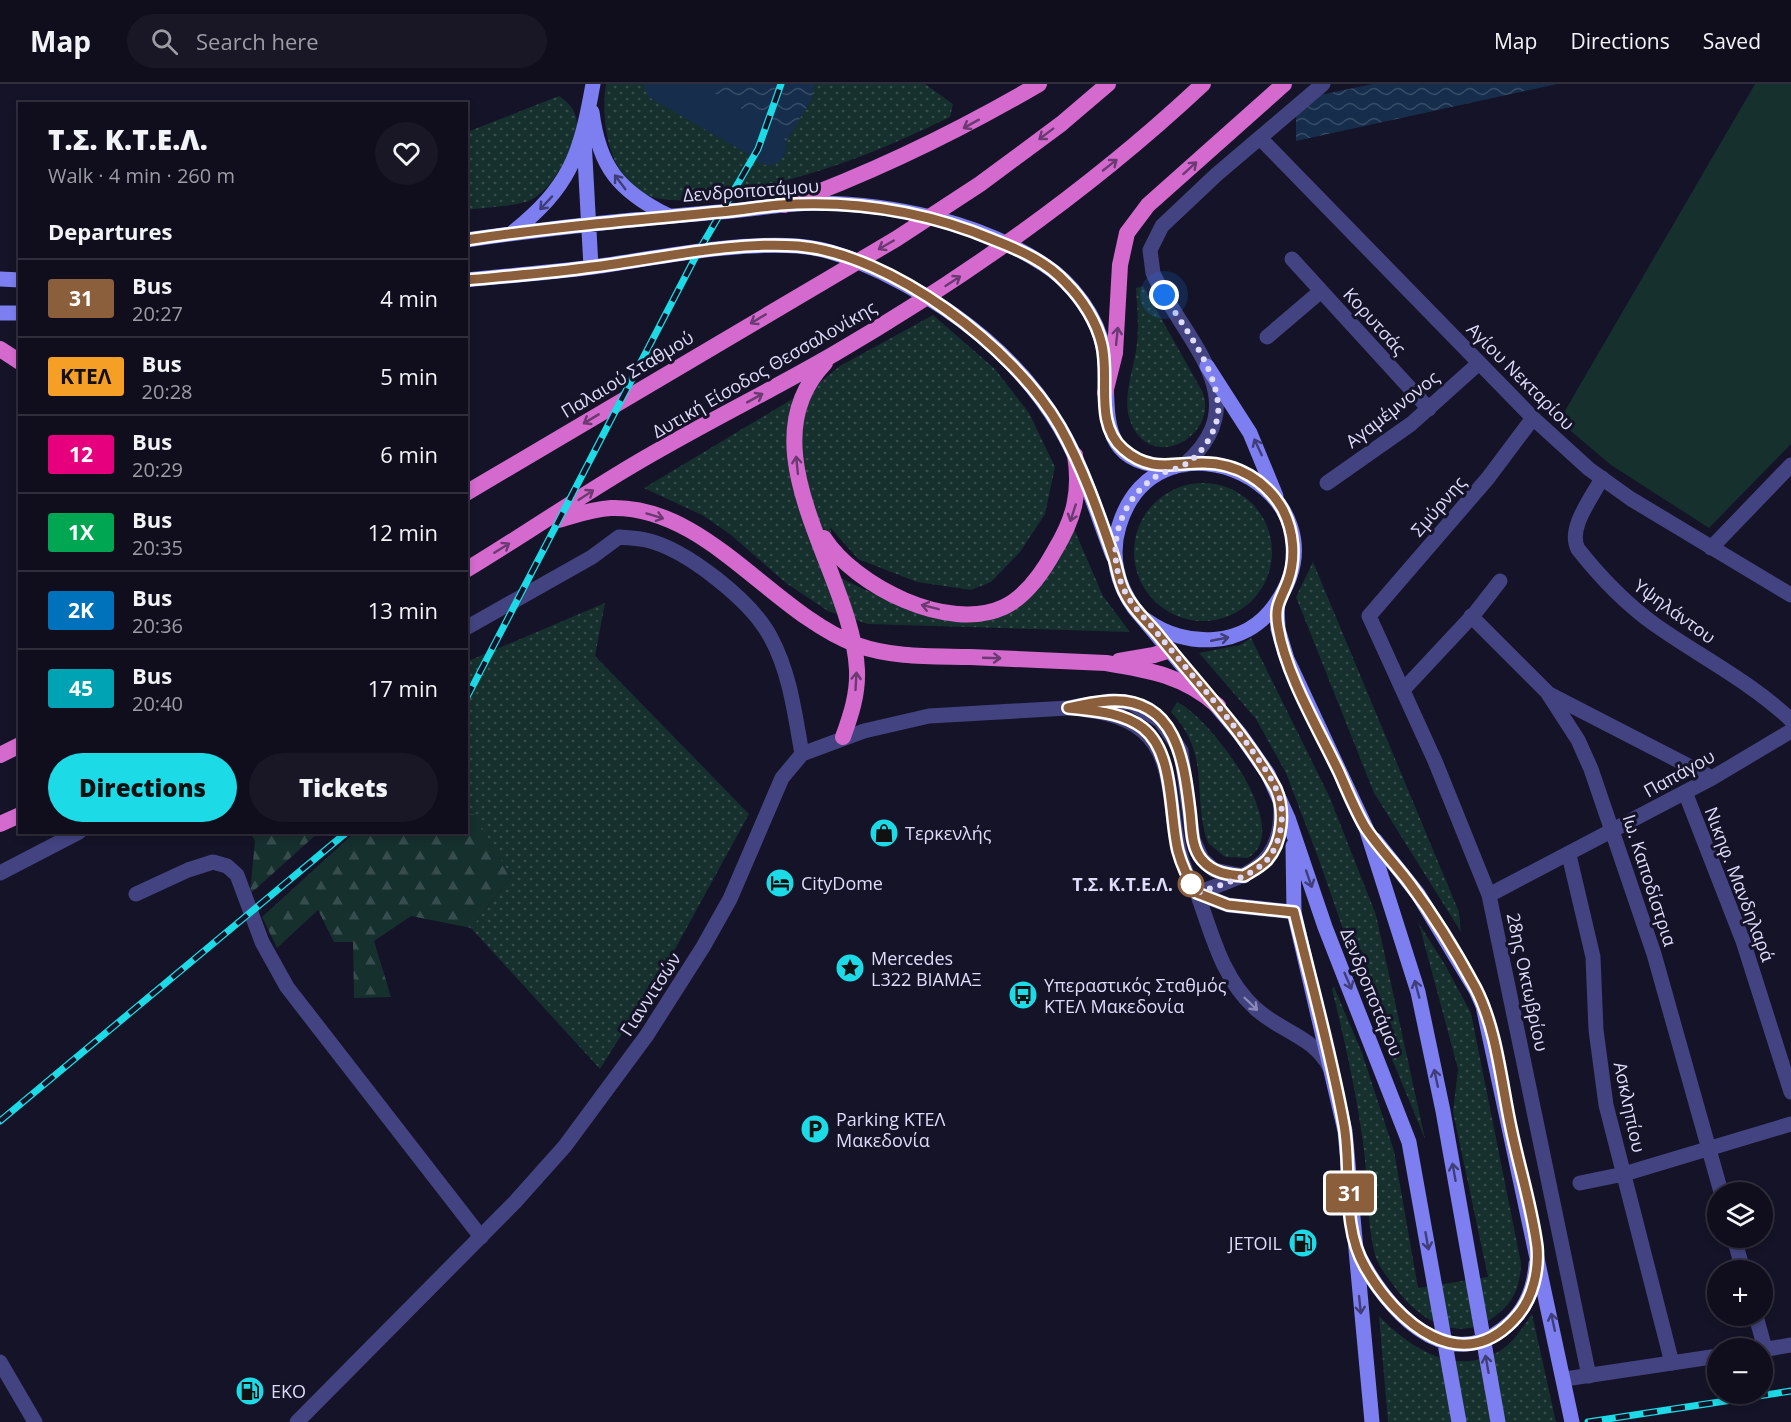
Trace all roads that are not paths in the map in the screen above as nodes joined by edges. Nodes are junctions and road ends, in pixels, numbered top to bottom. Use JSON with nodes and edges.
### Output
{"nodes":[{"id":1,"x":1039,"y":84,"type":"edge"},
{"id":2,"x":1108,"y":84,"type":"edge"},
{"id":3,"x":1284,"y":84,"type":"edge"},
{"id":4,"x":1323,"y":84,"type":"edge"},
{"id":5,"x":1198,"y":89,"type":"edge"},
{"id":6,"x":592,"y":90,"type":"edge"},
{"id":7,"x":584,"y":134,"type":"junction"},
{"id":8,"x":1260,"y":138,"type":"junction"},
{"id":9,"x":784,"y":205,"type":"junction"},
{"id":10,"x":667,"y":215,"type":"junction"},
{"id":11,"x":588,"y":224,"type":"junction"},
{"id":12,"x":512,"y":233,"type":"junction"},
{"id":13,"x":468,"y":240,"type":"edge"},
{"id":14,"x":1292,"y":259,"type":"dead end"},
{"id":15,"x":591,"y":267,"type":"junction"},
{"id":16,"x":0,"y":279,"type":"edge"},
{"id":17,"x":18,"y":280,"type":"edge"},
{"id":18,"x":468,"y":280,"type":"edge"},
{"id":19,"x":1321,"y":291,"type":"junction"},
{"id":20,"x":0,"y":313,"type":"edge"},
{"id":21,"x":18,"y":313,"type":"edge"},
{"id":22,"x":1267,"y":337,"type":"dead end"},
{"id":23,"x":0,"y":349,"type":"edge"},
{"id":24,"x":834,"y":354,"type":"junction"},
{"id":25,"x":18,"y":361,"type":"edge"},
{"id":26,"x":1479,"y":363,"type":"junction"},
{"id":27,"x":1207,"y":366,"type":"junction"},
{"id":28,"x":1105,"y":393,"type":"junction"},
{"id":29,"x":1429,"y":409,"type":"junction"},
{"id":30,"x":1533,"y":418,"type":"junction"},
{"id":31,"x":1075,"y":455,"type":"junction"},
{"id":32,"x":1791,"y":465,"type":"edge"},
{"id":33,"x":1181,"y":466,"type":"junction"},
{"id":34,"x":1602,"y":478,"type":"junction"},
{"id":35,"x":1327,"y":483,"type":"dead end"},
{"id":36,"x":468,"y":492,"type":"edge"},
{"id":37,"x":1278,"y":502,"type":"junction"},
{"id":38,"x":812,"y":521,"type":"junction"},
{"id":39,"x":537,"y":526,"type":"junction"},
{"id":40,"x":1711,"y":548,"type":"junction"},
{"id":41,"x":1115,"y":561,"type":"junction"},
{"id":42,"x":468,"y":569,"type":"edge"},
{"id":43,"x":1500,"y":581,"type":"dead end"},
{"id":44,"x":1791,"y":595,"type":"edge"},
{"id":45,"x":1277,"y":602,"type":"junction"},
{"id":46,"x":1369,"y":616,"type":"joint"},
{"id":47,"x":1471,"y":616,"type":"junction"},
{"id":48,"x":1146,"y":620,"type":"junction"},
{"id":49,"x":468,"y":627,"type":"edge"},
{"id":50,"x":1197,"y":641,"type":"junction"},
{"id":51,"x":1170,"y":650,"type":"junction"},
{"id":52,"x":1106,"y":663,"type":"junction"},
{"id":53,"x":1403,"y":690,"type":"junction"},
{"id":54,"x":1547,"y":692,"type":"junction"},
{"id":55,"x":1218,"y":706,"type":"junction"},
{"id":56,"x":1068,"y":708,"type":"junction"},
{"id":57,"x":1791,"y":720,"type":"edge"},
{"id":58,"x":1791,"y":731,"type":"edge"},
{"id":59,"x":843,"y":737,"type":"junction"},
{"id":60,"x":18,"y":746,"type":"edge"},
{"id":61,"x":802,"y":754,"type":"junction"},
{"id":62,"x":0,"y":755,"type":"edge"},
{"id":63,"x":1712,"y":778,"type":"junction"},
{"id":64,"x":1685,"y":792,"type":"junction"},
{"id":65,"x":1279,"y":797,"type":"junction"},
{"id":66,"x":18,"y":815,"type":"edge"},
{"id":67,"x":0,"y":824,"type":"edge"},
{"id":68,"x":1366,"y":828,"type":"junction"},
{"id":69,"x":1293,"y":831,"type":"junction"},
{"id":70,"x":1614,"y":831,"type":"junction"},
{"id":71,"x":75,"y":834,"type":"edge"},
{"id":72,"x":1569,"y":855,"type":"junction"},
{"id":73,"x":0,"y":873,"type":"edge"},
{"id":74,"x":1244,"y":876,"type":"junction"},
{"id":75,"x":1197,"y":893,"type":"junction"},
{"id":76,"x":136,"y":894,"type":"dead end"},
{"id":77,"x":1489,"y":895,"type":"junction"},
{"id":78,"x":1294,"y":912,"type":"junction"},
{"id":79,"x":1325,"y":927,"type":"junction"},
{"id":80,"x":1334,"y":1076,"type":"junction"},
{"id":81,"x":1791,"y":1092,"type":"edge"},
{"id":82,"x":1791,"y":1124,"type":"edge"},
{"id":83,"x":1708,"y":1149,"type":"junction"},
{"id":84,"x":1624,"y":1174,"type":"junction"},
{"id":85,"x":1718,"y":1182,"type":"edge"},
{"id":86,"x":1580,"y":1183,"type":"dead end"},
{"id":87,"x":481,"y":1237,"type":"junction"},
{"id":88,"x":1354,"y":1246,"type":"junction"},
{"id":89,"x":1538,"y":1252,"type":"junction"},
{"id":90,"x":1791,"y":1346,"type":"edge"},
{"id":91,"x":1773,"y":1348,"type":"edge"},
{"id":92,"x":1707,"y":1358,"type":"edge"},
{"id":93,"x":0,"y":1362,"type":"edge"},
{"id":94,"x":1672,"y":1363,"type":"junction"},
{"id":95,"x":1589,"y":1376,"type":"junction"},
{"id":96,"x":1565,"y":1379,"type":"junction"},
{"id":97,"x":35,"y":1422,"type":"edge"},
{"id":98,"x":297,"y":1422,"type":"edge"},
{"id":99,"x":1372,"y":1422,"type":"edge"},
{"id":100,"x":1459,"y":1422,"type":"edge"},
{"id":101,"x":1498,"y":1422,"type":"edge"},
{"id":102,"x":1572,"y":1422,"type":"edge"}],
"edges":[{"from":1,"to":9,"type":"highway","one_way":true},
{"from":2,"to":36,"type":"highway","name":"Παλαιού Σταθμού","one_way":true},
{"from":28,"to":3,"type":"highway","one_way":true},
{"from":4,"to":8,"type":"street"},
{"from":24,"to":5,"type":"highway","name":"Δυτική Είσοδος Θεσσαλονίκης","one_way":true},
{"from":6,"to":7,"type":"main road"},
{"from":10,"to":6,"type":"main road","one_way":true},
{"from":7,"to":11,"type":"main road"},
{"from":7,"to":12,"type":"main road","one_way":true},
{"from":8,"to":26,"type":"street","name":"Αγίου Νεκταρίου"},
{"from":8,"to":27,"type":"street"},
{"from":9,"to":10,"type":"main road","name":"Δενδροποτάμου"},
{"from":9,"to":28,"type":"main road","name":"Δενδροποτάμου"},
{"from":10,"to":11,"type":"main road","name":"Δενδροποτάμου"},
{"from":11,"to":12,"type":"main road","name":"Δενδροποτάμου"},
{"from":11,"to":15,"type":"main road"},
{"from":12,"to":13,"type":"main road","name":"Δενδροποτάμου"},
{"from":14,"to":19,"type":"street","name":"Κορυτσάς"},
{"from":15,"to":18,"type":"main road","name":"Δενδροποτάμου"},
{"from":15,"to":31,"type":"main road","name":"Δενδροποτάμου"},
{"from":16,"to":17,"type":"main road"},
{"from":19,"to":22,"type":"street"},
{"from":19,"to":29,"type":"street","name":"Κορυτσάς"},
{"from":20,"to":21,"type":"main road"},
{"from":23,"to":25,"type":"highway"},
{"from":38,"to":24,"type":"highway","one_way":true},
{"from":39,"to":24,"type":"highway","name":"Δυτική Είσοδος Θεσσαλονίκης","one_way":true},
{"from":26,"to":29,"type":"street","name":"Αγαμέμνονος"},
{"from":26,"to":30,"type":"street","name":"Αγίου Νεκταρίου"},
{"from":27,"to":33,"type":"street"},
{"from":37,"to":27,"type":"main road","one_way":true},
{"from":28,"to":33,"type":"main road","name":"Δενδροποτάμου"},
{"from":29,"to":35,"type":"street","name":"Αγαμέμνονος"},
{"from":30,"to":34,"type":"street","name":"Αγίου Νεκταρίου"},
{"from":30,"to":46,"type":"street","name":"Σμύρνης"},
{"from":31,"to":38,"type":"highway","one_way":true},
{"from":31,"to":41,"type":"main road","name":"Δενδροποτάμου"},
{"from":32,"to":40,"type":"street"},
{"from":33,"to":37,"type":"main road","name":"Δενδροποτάμου"},
{"from":33,"to":41,"type":"main road","name":"Δενδροποτάμου"},
{"from":34,"to":40,"type":"street","name":"Αγίου Νεκταρίου"},
{"from":34,"to":57,"type":"street","name":"Υψηλάντου"},
{"from":37,"to":45,"type":"main road","name":"Δενδροποτάμου"},
{"from":59,"to":38,"type":"highway","one_way":true},
{"from":42,"to":39,"type":"highway","one_way":true},
{"from":39,"to":52,"type":"highway","one_way":true},
{"from":40,"to":44,"type":"street","name":"Αγίου Νεκταρίου"},
{"from":41,"to":48,"type":"main road","name":"Δενδροποτάμου"},
{"from":43,"to":47,"type":"street"},
{"from":50,"to":45,"type":"main road","name":"Δενδροποτάμου","one_way":true},
{"from":45,"to":68,"type":"main road","name":"Δενδροποτάμου"},
{"from":46,"to":53,"type":"street","name":"28ης Οκτωβρίου"},
{"from":47,"to":53,"type":"street"},
{"from":47,"to":54,"type":"street","name":"Ιω. Καποδίστρια"},
{"from":48,"to":50,"type":"main road","name":"Δενδροποτάμου"},
{"from":48,"to":51,"type":"main road","name":"Δενδροποτάμου"},
{"from":49,"to":61,"type":"street"},
{"from":50,"to":51,"type":"main road"},
{"from":51,"to":52,"type":"highway"},
{"from":51,"to":55,"type":"main road","name":"Δενδροποτάμου"},
{"from":52,"to":55,"type":"highway"},
{"from":53,"to":77,"type":"street","name":"28ης Οκτωβρίου"},
{"from":54,"to":63,"type":"street"},
{"from":54,"to":70,"type":"street","name":"Ιω. Καποδίστρια"},
{"from":55,"to":65,"type":"main road","name":"Δενδροποτάμου"},
{"from":56,"to":59,"type":"street","name":"Γιαννιτσών"},
{"from":56,"to":74,"type":"street","name":"Γιαννιτσών"},
{"from":56,"to":75,"type":"street","name":"Γιαννιτσών"},
{"from":58,"to":63,"type":"street","name":"Παπάγου"},
{"from":59,"to":61,"type":"street","name":"Γιαννιτσών"},
{"from":60,"to":62,"type":"highway"},
{"from":61,"to":87,"type":"street","name":"Γιαννιτσών"},
{"from":63,"to":64,"type":"street","name":"Παπάγου"},
{"from":64,"to":70,"type":"street","name":"Παπάγου"},
{"from":64,"to":81,"type":"street","name":"Νικηφ. Μανδηλαρά"},
{"from":65,"to":69,"type":"main road","name":"Δενδροποτάμου"},
{"from":65,"to":74,"type":"street"},
{"from":66,"to":67,"type":"highway"},
{"from":68,"to":89,"type":"main road"},
{"from":101,"to":68,"type":"main road","name":"Δενδροποτάμου","one_way":true},
{"from":69,"to":78,"type":"main road"},
{"from":69,"to":79,"type":"main road","name":"Δενδροποτάμου","one_way":true},
{"from":70,"to":72,"type":"street","name":"Παπάγου"},
{"from":70,"to":83,"type":"street","name":"Ιω. Καποδίστρια"},
{"from":71,"to":73,"type":"street"},
{"from":72,"to":77,"type":"street","name":"Παπάγου"},
{"from":72,"to":84,"type":"street","name":"Ασκληπίου"},
{"from":74,"to":75,"type":"street"},
{"from":75,"to":78,"type":"street"},
{"from":75,"to":80,"type":"street","name":"Γιαννιτσών","one_way":true},
{"from":76,"to":87,"type":"street"},
{"from":77,"to":95,"type":"street","name":"28ης Οκτωβρίου"},
{"from":78,"to":79,"type":"main road"},
{"from":78,"to":80,"type":"main road"},
{"from":79,"to":100,"type":"main road","name":"Δενδροποτάμου","one_way":true},
{"from":80,"to":88,"type":"main road"},
{"from":82,"to":83,"type":"street"},
{"from":83,"to":84,"type":"street"},
{"from":83,"to":85,"type":"street","name":"Ιω. Καποδίστρια"},
{"from":84,"to":86,"type":"street"},
{"from":84,"to":94,"type":"street","name":"Ασκληπίου"},
{"from":87,"to":98,"type":"street","name":"Γιαννιτσών"},
{"from":88,"to":89,"type":"main road"},
{"from":88,"to":99,"type":"main road","one_way":true},
{"from":96,"to":89,"type":"main road","one_way":true},
{"from":90,"to":91,"type":"street"},
{"from":92,"to":94,"type":"street"},
{"from":93,"to":97,"type":"street"},
{"from":94,"to":95,"type":"street"},
{"from":95,"to":96,"type":"street"},
{"from":96,"to":102,"type":"main road"}]}
